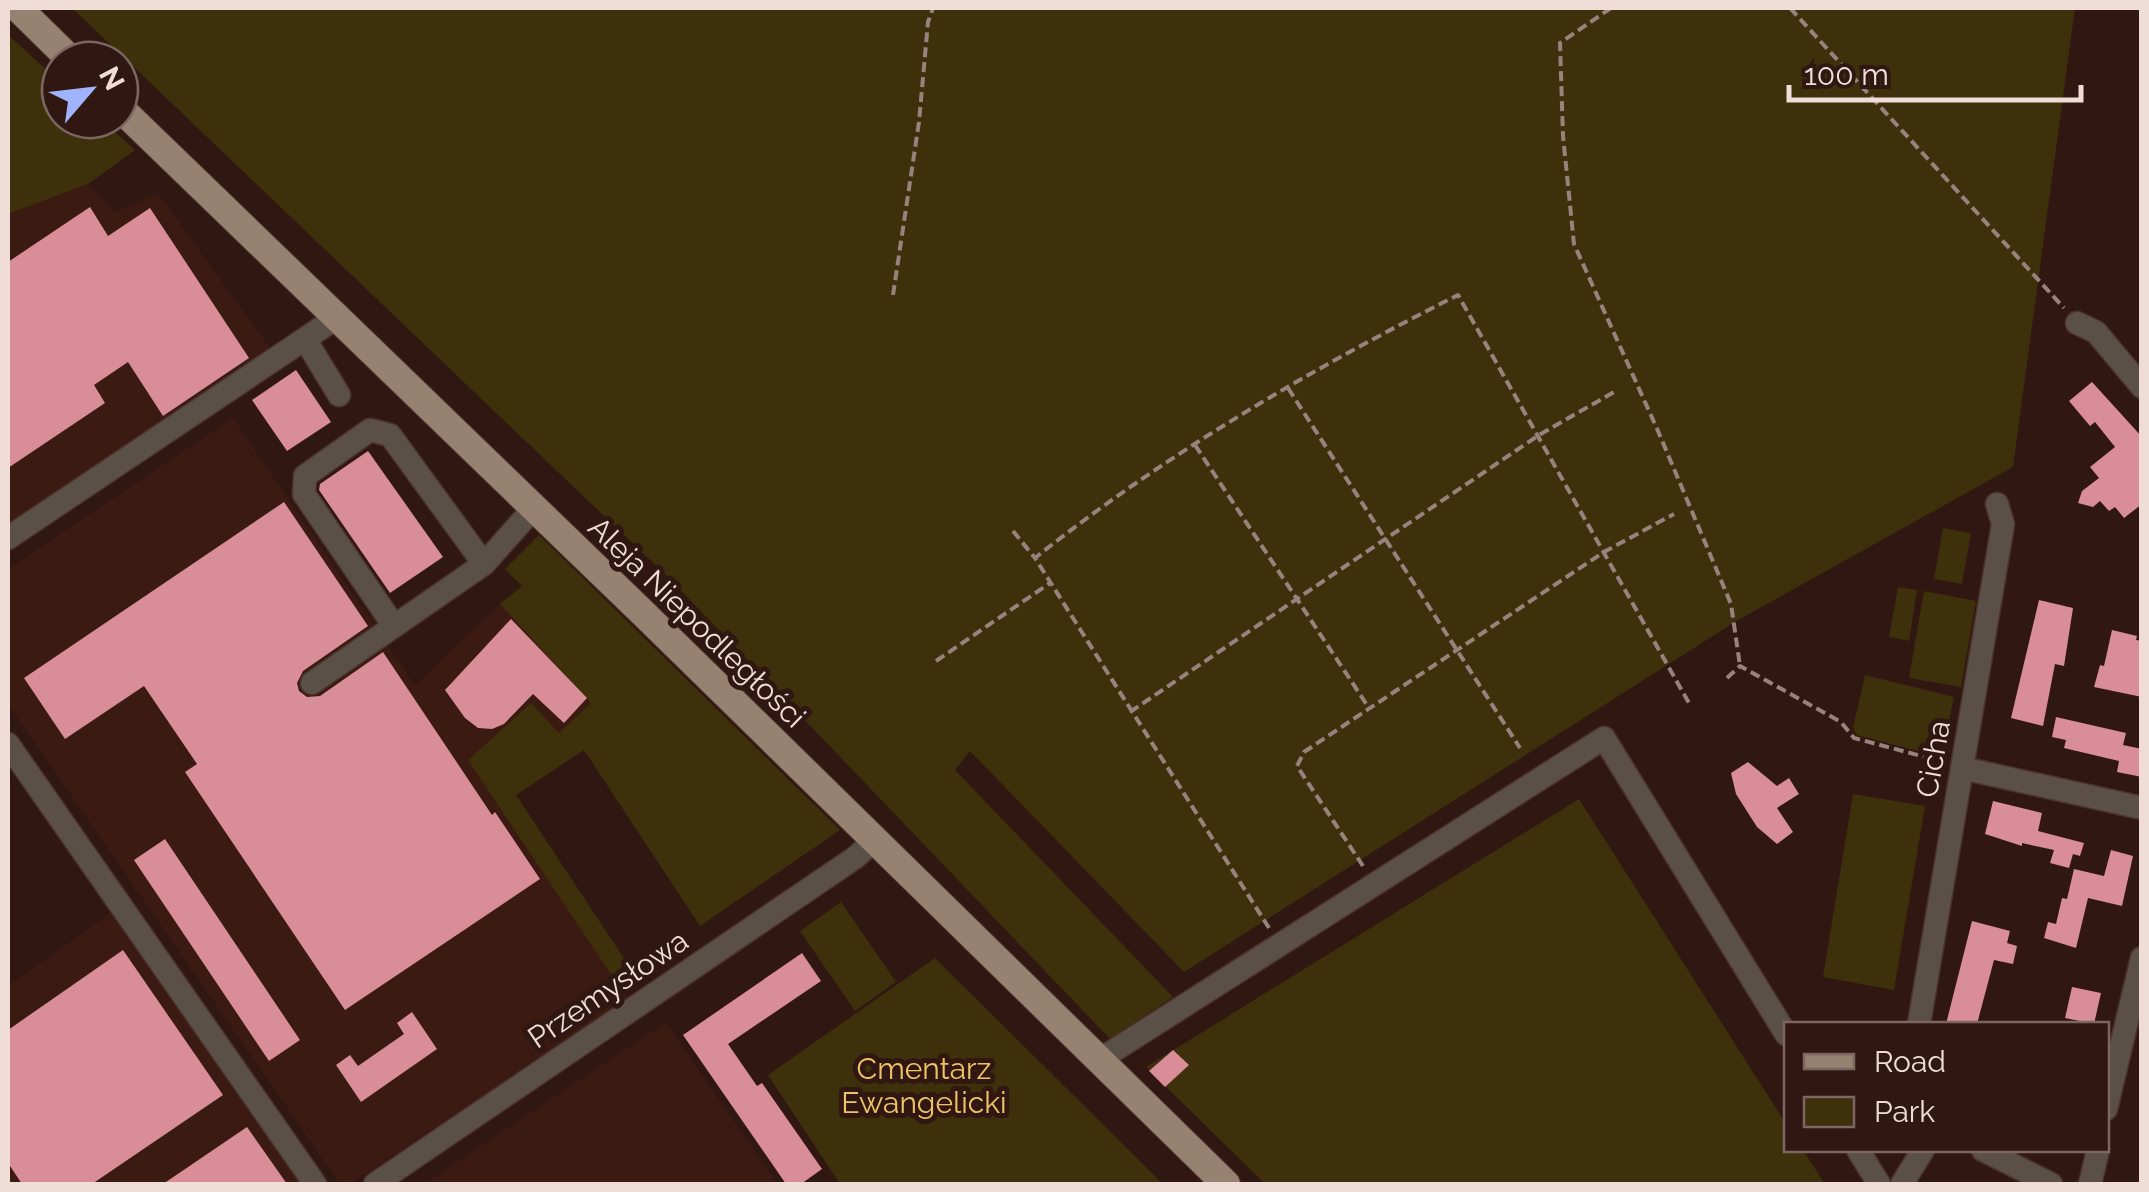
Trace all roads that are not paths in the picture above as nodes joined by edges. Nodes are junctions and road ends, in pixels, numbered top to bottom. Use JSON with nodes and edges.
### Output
{"nodes":[{"id":1,"x":18,"y":8,"type":"edge"},
{"id":2,"x":51,"y":40,"type":"edge"},
{"id":3,"x":140,"y":127,"type":"edge"},
{"id":4,"x":336,"y":318,"type":"junction"},
{"id":5,"x":2077,"y":323,"type":"road end"},
{"id":6,"x":305,"y":339,"type":"junction"},
{"id":7,"x":2142,"y":386,"type":"edge"},
{"id":8,"x":340,"y":395,"type":"dead end"},
{"id":9,"x":1997,"y":504,"type":"dead end"},
{"id":10,"x":533,"y":509,"type":"junction"},
{"id":11,"x":8,"y":538,"type":"edge"},
{"id":12,"x":484,"y":564,"type":"junction"},
{"id":13,"x":394,"y":626,"type":"junction"},
{"id":14,"x":312,"y":683,"type":"dead end"},
{"id":15,"x":8,"y":744,"type":"edge"},
{"id":16,"x":1954,"y":765,"type":"junction"},
{"id":17,"x":2142,"y":808,"type":"edge"},
{"id":18,"x":874,"y":841,"type":"junction"},
{"id":19,"x":2142,"y":958,"type":"edge"},
{"id":20,"x":1919,"y":1022,"type":"edge"},
{"id":21,"x":1784,"y":1031,"type":"edge"},
{"id":22,"x":1099,"y":1060,"type":"junction"},
{"id":23,"x":2109,"y":1096,"type":"edge"},
{"id":24,"x":1859,"y":1152,"type":"edge"},
{"id":25,"x":1922,"y":1152,"type":"edge"},
{"id":26,"x":1987,"y":1152,"type":"edge"},
{"id":27,"x":2098,"y":1152,"type":"edge"},
{"id":28,"x":315,"y":1184,"type":"edge"},
{"id":29,"x":375,"y":1184,"type":"edge"},
{"id":30,"x":1226,"y":1184,"type":"edge"},
{"id":31,"x":1879,"y":1184,"type":"edge"},
{"id":32,"x":1902,"y":1184,"type":"edge"},
{"id":33,"x":2051,"y":1184,"type":"edge"},
{"id":34,"x":2090,"y":1184,"type":"edge"}],
"edges":[{"from":1,"to":2,"type":"main road"},
{"from":3,"to":4,"type":"main road","name":"Aleja Niepodległości"},
{"from":4,"to":6,"type":"street"},
{"from":4,"to":10,"type":"main road","name":"Aleja Niepodległości"},
{"from":5,"to":7,"type":"street"},
{"from":6,"to":8,"type":"street"},
{"from":6,"to":11,"type":"street"},
{"from":9,"to":16,"type":"street","name":"Cicha"},
{"from":10,"to":12,"type":"street"},
{"from":10,"to":18,"type":"main road","name":"Aleja Niepodległości"},
{"from":12,"to":13,"type":"street"},
{"from":12,"to":13,"type":"street"},
{"from":13,"to":14,"type":"street"},
{"from":15,"to":28,"type":"street"},
{"from":16,"to":17,"type":"street"},
{"from":16,"to":20,"type":"street","name":"Cicha"},
{"from":18,"to":22,"type":"main road","name":"Aleja Niepodległości"},
{"from":18,"to":29,"type":"street","name":"Przemysłowa"},
{"from":19,"to":23,"type":"street"},
{"from":21,"to":22,"type":"street"},
{"from":22,"to":30,"type":"main road","name":"Aleja Niepodległości"},
{"from":24,"to":31,"type":"street"},
{"from":25,"to":32,"type":"street"},
{"from":26,"to":33,"type":"street"},
{"from":27,"to":34,"type":"street"}]}
